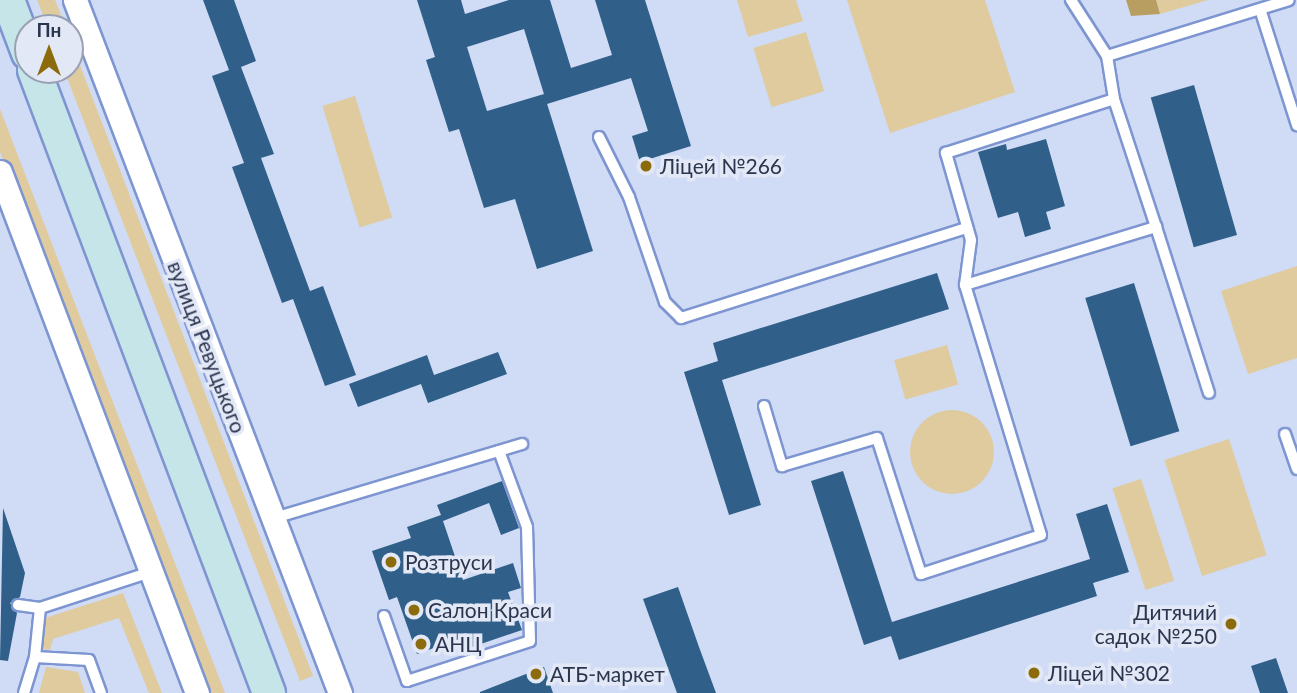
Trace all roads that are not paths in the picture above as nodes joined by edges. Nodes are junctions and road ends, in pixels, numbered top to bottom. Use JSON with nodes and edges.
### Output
{"nodes":[{"id":1,"x":75,"y":0,"type":"edge"},
{"id":2,"x":1071,"y":0,"type":"edge"},
{"id":3,"x":1289,"y":0,"type":"edge"},
{"id":4,"x":1261,"y":12,"type":"junction"},
{"id":5,"x":1107,"y":56,"type":"junction"},
{"id":6,"x":39,"y":84,"type":"edge"},
{"id":7,"x":1114,"y":99,"type":"junction"},
{"id":8,"x":1297,"y":125,"type":"edge"},
{"id":9,"x":599,"y":137,"type":"dead end"},
{"id":10,"x":0,"y":172,"type":"edge"},
{"id":11,"x":1156,"y":227,"type":"junction"},
{"id":12,"x":967,"y":228,"type":"junction"},
{"id":13,"x":965,"y":285,"type":"junction"},
{"id":14,"x":1209,"y":393,"type":"dead end"},
{"id":15,"x":764,"y":406,"type":"dead end"},
{"id":16,"x":1285,"y":434,"type":"dead end"},
{"id":17,"x":522,"y":444,"type":"dead end"},
{"id":18,"x":499,"y":451,"type":"junction"},
{"id":19,"x":1297,"y":469,"type":"edge"},
{"id":20,"x":274,"y":518,"type":"junction"},
{"id":21,"x":151,"y":572,"type":"junction"},
{"id":22,"x":19,"y":605,"type":"dead end"},
{"id":23,"x":40,"y":608,"type":"junction"},
{"id":24,"x":384,"y":616,"type":"dead end"},
{"id":25,"x":35,"y":657,"type":"junction"},
{"id":26,"x":24,"y":693,"type":"edge"},
{"id":27,"x":101,"y":693,"type":"edge"},
{"id":28,"x":197,"y":693,"type":"edge"},
{"id":29,"x":269,"y":693,"type":"edge"},
{"id":30,"x":340,"y":693,"type":"edge"}],
"edges":[{"from":1,"to":20,"type":"street","name":"вулиця Ревуцького"},
{"from":2,"to":5,"type":"lane"},
{"from":3,"to":4,"type":"lane"},
{"from":4,"to":5,"type":"lane"},
{"from":4,"to":8,"type":"lane"},
{"from":5,"to":7,"type":"lane"},
{"from":6,"to":29,"type":"street"},
{"from":7,"to":11,"type":"lane"},
{"from":7,"to":12,"type":"lane"},
{"from":9,"to":12,"type":"lane"},
{"from":10,"to":21,"type":"street"},
{"from":11,"to":13,"type":"lane"},
{"from":11,"to":14,"type":"lane"},
{"from":12,"to":13,"type":"lane"},
{"from":13,"to":15,"type":"lane"},
{"from":16,"to":19,"type":"lane"},
{"from":17,"to":18,"type":"lane"},
{"from":18,"to":20,"type":"lane"},
{"from":18,"to":24,"type":"lane"},
{"from":20,"to":30,"type":"street","name":"вулиця Ревуцького"},
{"from":21,"to":23,"type":"lane"},
{"from":21,"to":28,"type":"street"},
{"from":22,"to":23,"type":"lane"},
{"from":23,"to":25,"type":"lane"},
{"from":25,"to":26,"type":"lane"},
{"from":25,"to":27,"type":"lane"}]}
